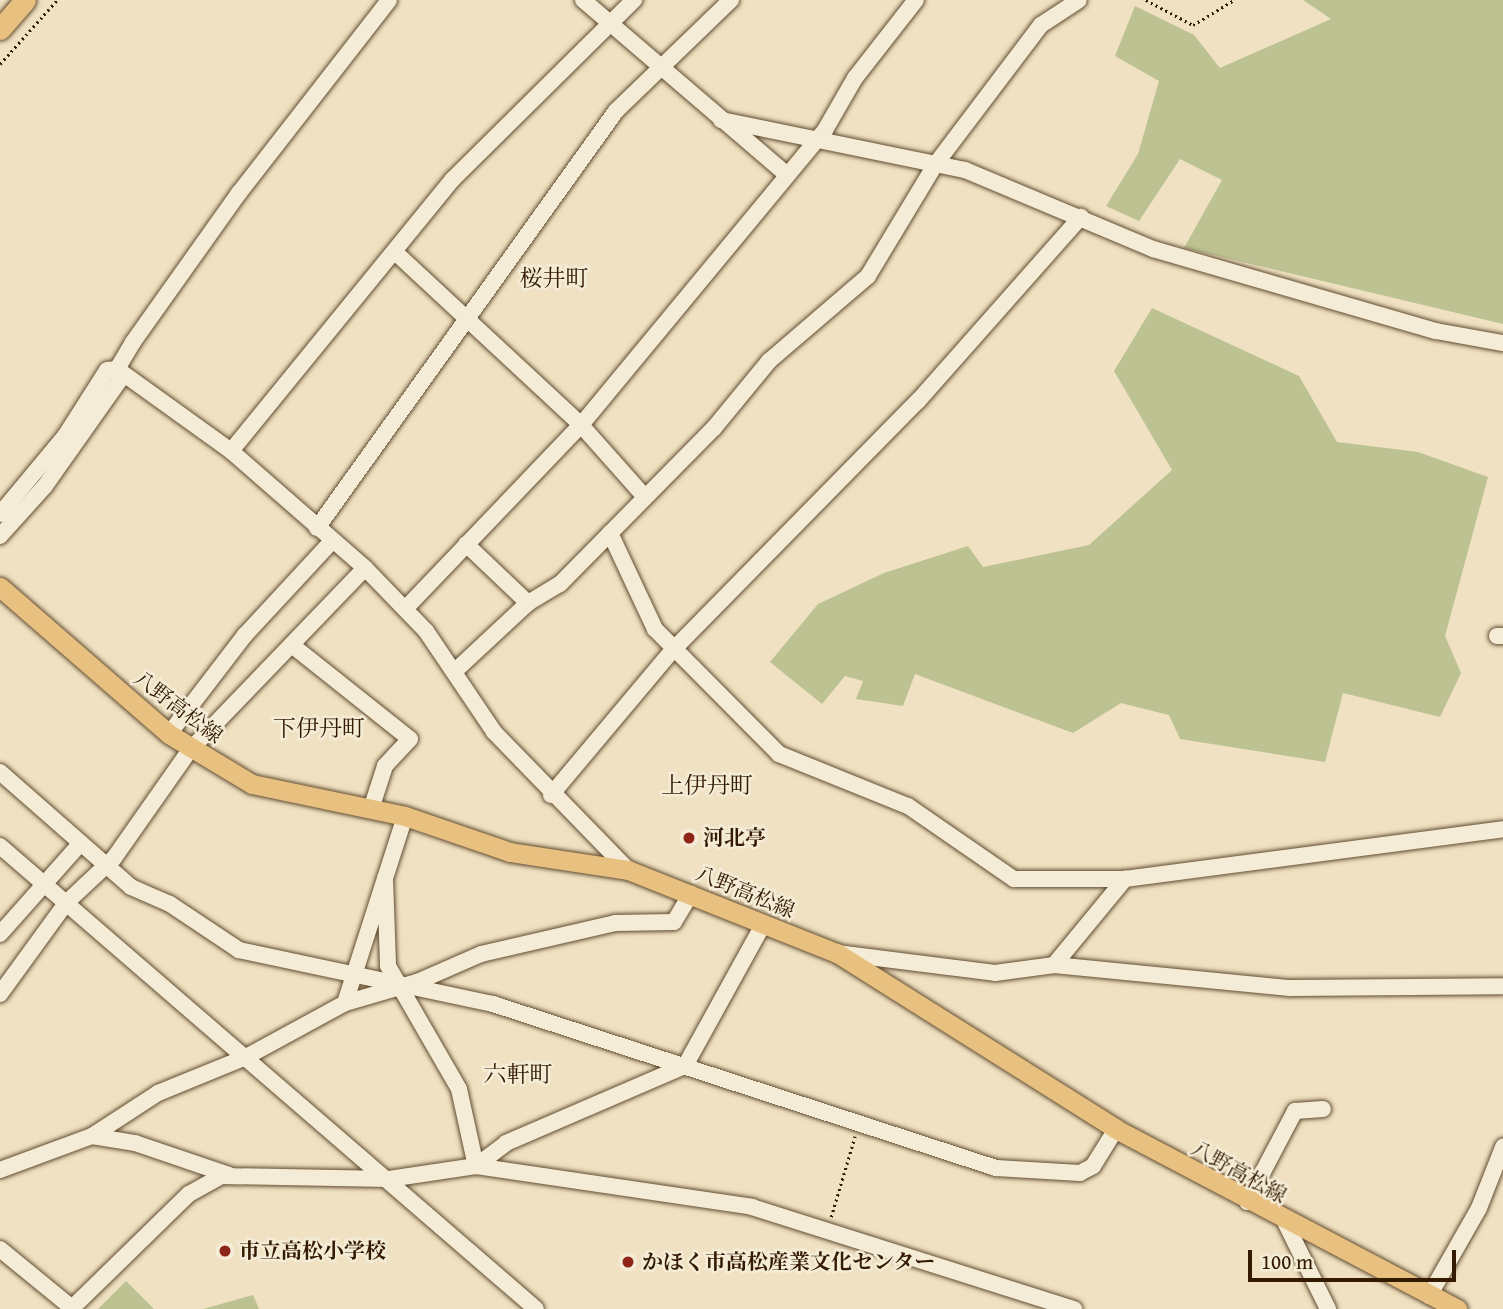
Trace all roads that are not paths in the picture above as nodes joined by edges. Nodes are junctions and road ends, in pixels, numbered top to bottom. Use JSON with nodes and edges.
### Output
{"nodes":[{"id":1,"x":25,"y":0,"type":"edge"},
{"id":2,"x":389,"y":0,"type":"edge"},
{"id":3,"x":583,"y":0,"type":"edge"},
{"id":4,"x":634,"y":0,"type":"edge"},
{"id":5,"x":731,"y":0,"type":"edge"},
{"id":6,"x":916,"y":0,"type":"edge"},
{"id":7,"x":1079,"y":0,"type":"edge"},
{"id":8,"x":611,"y":28,"type":"junction"},
{"id":9,"x":0,"y":29,"type":"edge"},
{"id":10,"x":658,"y":69,"type":"junction"},
{"id":11,"x":721,"y":120,"type":"junction"},
{"id":12,"x":813,"y":140,"type":"junction"},
{"id":13,"x":935,"y":165,"type":"junction"},
{"id":14,"x":784,"y":172,"type":"junction"},
{"id":15,"x":1081,"y":217,"type":"junction"},
{"id":16,"x":396,"y":253,"type":"junction"},
{"id":17,"x":467,"y":325,"type":"junction"},
{"id":18,"x":1503,"y":342,"type":"edge"},
{"id":19,"x":117,"y":369,"type":"junction"},
{"id":20,"x":581,"y":425,"type":"junction"},
{"id":21,"x":231,"y":452,"type":"junction"},
{"id":22,"x":645,"y":497,"type":"junction"},
{"id":23,"x":0,"y":514,"type":"edge"},
{"id":24,"x":317,"y":528,"type":"junction"},
{"id":25,"x":610,"y":533,"type":"junction"},
{"id":26,"x":0,"y":536,"type":"edge"},
{"id":27,"x":332,"y":541,"type":"junction"},
{"id":28,"x":466,"y":544,"type":"junction"},
{"id":29,"x":365,"y":568,"type":"junction"},
{"id":30,"x":0,"y":587,"type":"edge"},
{"id":31,"x":528,"y":603,"type":"junction"},
{"id":32,"x":405,"y":609,"type":"junction"},
{"id":33,"x":293,"y":646,"type":"junction"},
{"id":34,"x":672,"y":651,"type":"junction"},
{"id":35,"x":455,"y":671,"type":"junction"},
{"id":36,"x":169,"y":734,"type":"junction"},
{"id":37,"x":190,"y":750,"type":"junction"},
{"id":38,"x":0,"y":772,"type":"edge"},
{"id":39,"x":551,"y":795,"type":"junction"},
{"id":40,"x":372,"y":809,"type":"junction"},
{"id":41,"x":405,"y":816,"type":"junction"},
{"id":42,"x":1503,"y":829,"type":"edge"},
{"id":43,"x":80,"y":844,"type":"junction"},
{"id":44,"x":0,"y":846,"type":"edge"},
{"id":45,"x":104,"y":866,"type":"junction"},
{"id":46,"x":628,"y":870,"type":"junction"},
{"id":47,"x":385,"y":878,"type":"junction"},
{"id":48,"x":1125,"y":879,"type":"junction"},
{"id":49,"x":42,"y":882,"type":"junction"},
{"id":50,"x":691,"y":894,"type":"junction"},
{"id":51,"x":66,"y":903,"type":"junction"},
{"id":52,"x":764,"y":923,"type":"junction"},
{"id":53,"x":0,"y":934,"type":"edge"},
{"id":54,"x":837,"y":953,"type":"junction"},
{"id":55,"x":1054,"y":965,"type":"junction"},
{"id":56,"x":353,"y":973,"type":"junction"},
{"id":57,"x":398,"y":985,"type":"junction"},
{"id":58,"x":1503,"y":986,"type":"edge"},
{"id":59,"x":0,"y":994,"type":"edge"},
{"id":60,"x":345,"y":1003,"type":"junction"},
{"id":61,"x":246,"y":1057,"type":"junction"},
{"id":62,"x":679,"y":1066,"type":"junction"},
{"id":63,"x":1323,"y":1109,"type":"dead end"},
{"id":64,"x":1116,"y":1129,"type":"junction"},
{"id":65,"x":92,"y":1136,"type":"junction"},
{"id":66,"x":1503,"y":1147,"type":"edge"},
{"id":67,"x":476,"y":1166,"type":"junction"},
{"id":68,"x":0,"y":1170,"type":"edge"},
{"id":69,"x":229,"y":1175,"type":"junction"},
{"id":70,"x":389,"y":1179,"type":"junction"},
{"id":71,"x":1247,"y":1202,"type":"junction"},
{"id":72,"x":1286,"y":1224,"type":"junction"},
{"id":73,"x":0,"y":1249,"type":"edge"},
{"id":74,"x":1429,"y":1296,"type":"junction"},
{"id":75,"x":72,"y":1308,"type":"edge"},
{"id":76,"x":536,"y":1309,"type":"edge"},
{"id":77,"x":1074,"y":1309,"type":"edge"},
{"id":78,"x":1328,"y":1309,"type":"edge"},
{"id":79,"x":1457,"y":1309,"type":"edge"}],
"edges":[{"from":1,"to":9,"type":"highway"},
{"from":2,"to":19,"type":"street"},
{"from":3,"to":8,"type":"street"},
{"from":4,"to":8,"type":"street"},
{"from":5,"to":10,"type":"street"},
{"from":6,"to":12,"type":"street"},
{"from":7,"to":13,"type":"street"},
{"from":8,"to":10,"type":"street"},
{"from":8,"to":16,"type":"street"},
{"from":10,"to":11,"type":"street"},
{"from":10,"to":17,"type":"street"},
{"from":11,"to":12,"type":"street"},
{"from":11,"to":14,"type":"street"},
{"from":12,"to":13,"type":"street"},
{"from":12,"to":14,"type":"street"},
{"from":13,"to":15,"type":"street"},
{"from":13,"to":22,"type":"street"},
{"from":14,"to":20,"type":"street"},
{"from":15,"to":18,"type":"street"},
{"from":15,"to":34,"type":"street"},
{"from":16,"to":17,"type":"street"},
{"from":16,"to":21,"type":"street"},
{"from":17,"to":20,"type":"street"},
{"from":17,"to":24,"type":"street"},
{"from":19,"to":21,"type":"street"},
{"from":19,"to":23,"type":"street"},
{"from":19,"to":26,"type":"street"},
{"from":20,"to":22,"type":"street"},
{"from":20,"to":28,"type":"street"},
{"from":21,"to":24,"type":"street"},
{"from":22,"to":25,"type":"street"},
{"from":24,"to":27,"type":"street"},
{"from":25,"to":31,"type":"street"},
{"from":25,"to":34,"type":"street"},
{"from":27,"to":29,"type":"street"},
{"from":27,"to":36,"type":"street"},
{"from":28,"to":31,"type":"street"},
{"from":28,"to":32,"type":"street"},
{"from":29,"to":32,"type":"street"},
{"from":29,"to":33,"type":"street"},
{"from":30,"to":36,"type":"main road","name":"八野高松線"},
{"from":31,"to":35,"type":"street"},
{"from":32,"to":35,"type":"street"},
{"from":33,"to":37,"type":"street"},
{"from":33,"to":40,"type":"street"},
{"from":34,"to":39,"type":"street"},
{"from":34,"to":48,"type":"street"},
{"from":35,"to":39,"type":"street"},
{"from":36,"to":37,"type":"main road","name":"八野高松線"},
{"from":37,"to":40,"type":"main road","name":"八野高松線"},
{"from":37,"to":45,"type":"street"},
{"from":38,"to":43,"type":"street"},
{"from":39,"to":46,"type":"street"},
{"from":40,"to":41,"type":"main road","name":"八野高松線"},
{"from":41,"to":46,"type":"main road","name":"八野高松線"},
{"from":41,"to":47,"type":"street"},
{"from":42,"to":48,"type":"street"},
{"from":43,"to":45,"type":"street"},
{"from":43,"to":49,"type":"street"},
{"from":44,"to":49,"type":"street"},
{"from":45,"to":51,"type":"street"},
{"from":45,"to":56,"type":"street"},
{"from":46,"to":50,"type":"main road","name":"八野高松線"},
{"from":47,"to":56,"type":"street"},
{"from":47,"to":57,"type":"street"},
{"from":48,"to":55,"type":"street"},
{"from":49,"to":51,"type":"street"},
{"from":49,"to":53,"type":"street"},
{"from":50,"to":52,"type":"main road","name":"八野高松線"},
{"from":50,"to":57,"type":"street"},
{"from":51,"to":59,"type":"street"},
{"from":51,"to":61,"type":"street"},
{"from":52,"to":54,"type":"main road","name":"八野高松線"},
{"from":52,"to":62,"type":"street"},
{"from":54,"to":55,"type":"street"},
{"from":54,"to":64,"type":"main road","name":"八野高松線"},
{"from":55,"to":58,"type":"street"},
{"from":56,"to":57,"type":"street"},
{"from":56,"to":60,"type":"street"},
{"from":57,"to":60,"type":"street"},
{"from":57,"to":62,"type":"street"},
{"from":57,"to":67,"type":"street"},
{"from":60,"to":61,"type":"street"},
{"from":61,"to":65,"type":"street"},
{"from":61,"to":70,"type":"street"},
{"from":62,"to":64,"type":"street"},
{"from":62,"to":67,"type":"street"},
{"from":63,"to":71,"type":"street"},
{"from":64,"to":71,"type":"main road","name":"八野高松線"},
{"from":65,"to":68,"type":"street"},
{"from":65,"to":69,"type":"street"},
{"from":66,"to":74,"type":"street"},
{"from":67,"to":70,"type":"street"},
{"from":67,"to":77,"type":"street"},
{"from":69,"to":70,"type":"street"},
{"from":69,"to":75,"type":"street"},
{"from":70,"to":76,"type":"street"},
{"from":71,"to":72,"type":"main road","name":"八野高松線"},
{"from":72,"to":74,"type":"main road","name":"八野高松線"},
{"from":72,"to":78,"type":"street"},
{"from":73,"to":75,"type":"street"},
{"from":74,"to":79,"type":"main road","name":"八野高松線"}]}
